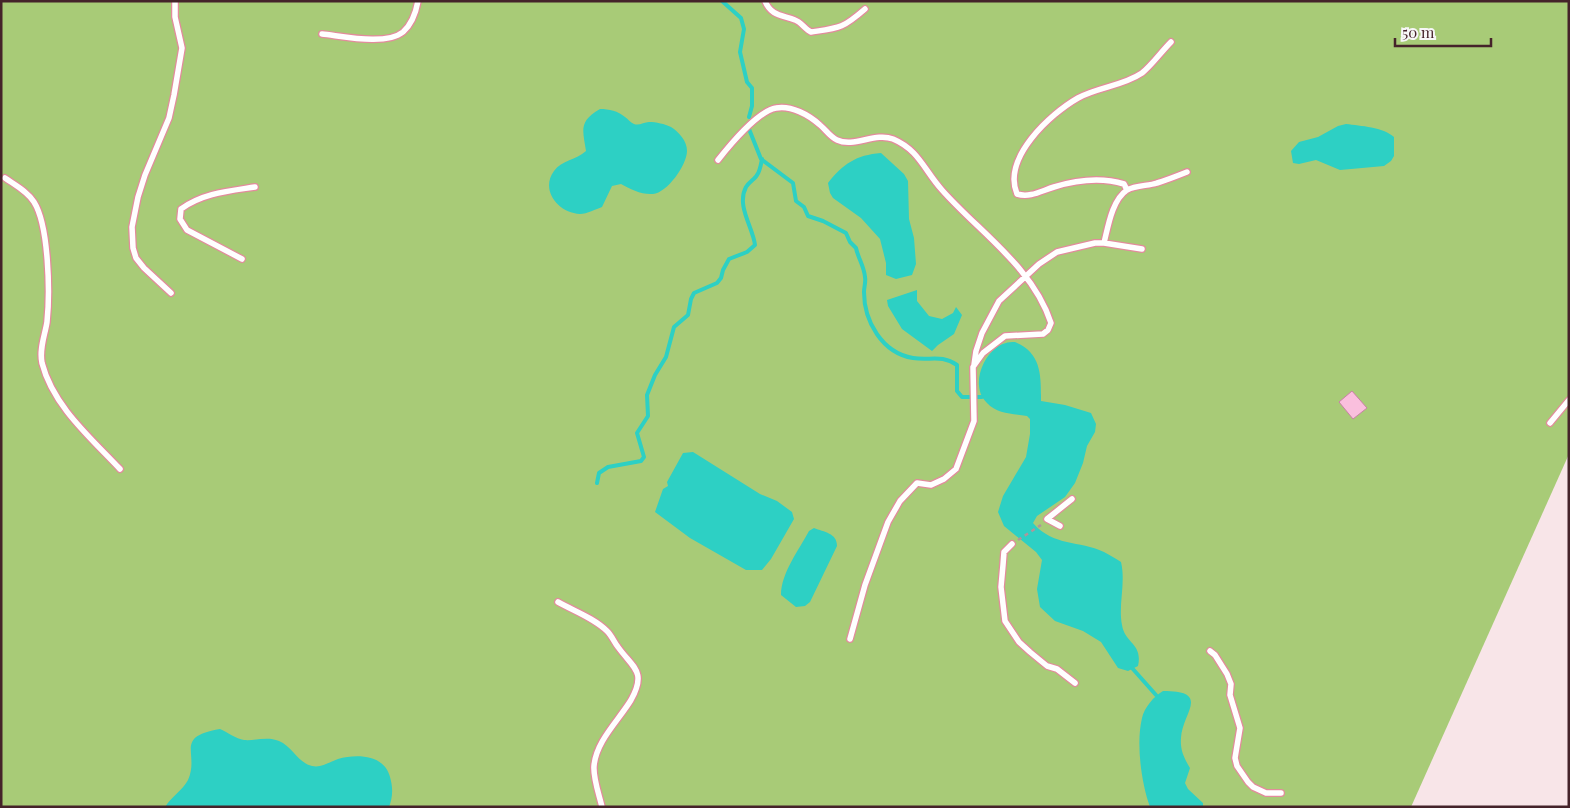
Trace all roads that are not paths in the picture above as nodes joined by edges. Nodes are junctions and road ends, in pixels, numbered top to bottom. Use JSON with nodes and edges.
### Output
{"nodes":[{"id":1,"x":175,"y":1,"type":"edge"},
{"id":2,"x":418,"y":1,"type":"edge"},
{"id":3,"x":765,"y":1,"type":"edge"},
{"id":4,"x":865,"y":9,"type":"dead end"},
{"id":5,"x":322,"y":34,"type":"dead end"},
{"id":6,"x":1171,"y":42,"type":"dead end"},
{"id":7,"x":718,"y":160,"type":"dead end"},
{"id":8,"x":1187,"y":172,"type":"dead end"},
{"id":9,"x":5,"y":178,"type":"dead end"},
{"id":10,"x":255,"y":187,"type":"dead end"},
{"id":11,"x":1127,"y":190,"type":"junction"},
{"id":12,"x":1104,"y":243,"type":"junction"},
{"id":13,"x":1142,"y":249,"type":"dead end"},
{"id":14,"x":242,"y":259,"type":"dead end"},
{"id":15,"x":1026,"y":278,"type":"junction"},
{"id":16,"x":171,"y":293,"type":"dead end"},
{"id":17,"x":974,"y":367,"type":"junction"},
{"id":18,"x":1569,"y":400,"type":"edge"},
{"id":19,"x":1550,"y":423,"type":"dead end"},
{"id":20,"x":120,"y":469,"type":"dead end"},
{"id":21,"x":1072,"y":500,"type":"dead end"},
{"id":22,"x":1060,"y":526,"type":"dead end"},
{"id":23,"x":1012,"y":544,"type":"road end"},
{"id":24,"x":558,"y":602,"type":"dead end"},
{"id":25,"x":850,"y":639,"type":"dead end"},
{"id":26,"x":1210,"y":651,"type":"dead end"},
{"id":27,"x":1075,"y":683,"type":"dead end"},
{"id":28,"x":1281,"y":793,"type":"dead end"},
{"id":29,"x":602,"y":807,"type":"edge"}],
"edges":[{"from":1,"to":16,"type":"lane"},
{"from":2,"to":5,"type":"lane"},
{"from":3,"to":4,"type":"lane"},
{"from":6,"to":11,"type":"lane"},
{"from":7,"to":15,"type":"lane"},
{"from":8,"to":11,"type":"lane"},
{"from":9,"to":20,"type":"lane"},
{"from":10,"to":14,"type":"lane"},
{"from":11,"to":12,"type":"lane"},
{"from":12,"to":13,"type":"lane"},
{"from":12,"to":15,"type":"lane"},
{"from":15,"to":17,"type":"lane"},
{"from":15,"to":17,"type":"lane"},
{"from":17,"to":25,"type":"lane"},
{"from":18,"to":19,"type":"lane"},
{"from":21,"to":22,"type":"lane"},
{"from":23,"to":27,"type":"lane"},
{"from":24,"to":29,"type":"lane"},
{"from":26,"to":28,"type":"lane"}]}
